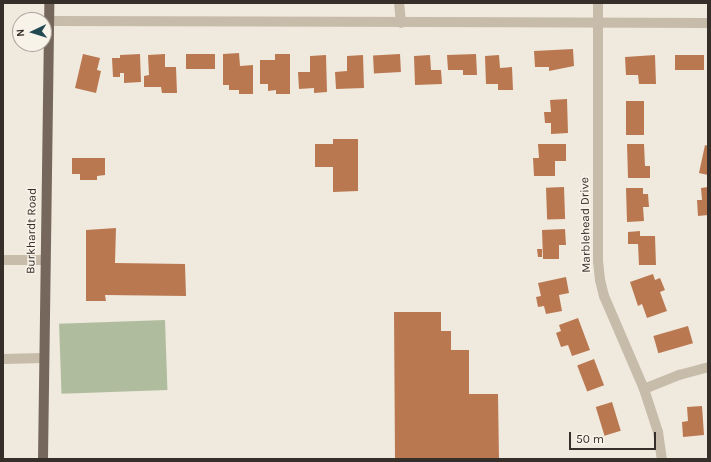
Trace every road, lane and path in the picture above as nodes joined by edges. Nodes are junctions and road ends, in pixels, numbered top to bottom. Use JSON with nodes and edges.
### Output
{"nodes":[{"id":1,"x":399,"y":3,"type":"edge"},
{"id":2,"x":598,"y":3,"type":"edge"},
{"id":3,"x":52,"y":22,"type":"edge"},
{"id":4,"x":401,"y":23,"type":"junction"},
{"id":5,"x":708,"y":23,"type":"edge"},
{"id":6,"x":598,"y":24,"type":"junction"},
{"id":7,"x":48,"y":52,"type":"edge"},
{"id":8,"x":3,"y":260,"type":"edge"},
{"id":9,"x":45,"y":260,"type":"junction"},
{"id":10,"x":44,"y":358,"type":"junction"},
{"id":11,"x":3,"y":359,"type":"edge"},
{"id":12,"x":708,"y":367,"type":"edge"},
{"id":13,"x":644,"y":389,"type":"junction"},
{"id":14,"x":43,"y":459,"type":"edge"},
{"id":15,"x":662,"y":459,"type":"edge"}],
"edges":[{"from":1,"to":4,"type":"street"},
{"from":2,"to":6,"type":"street","name":"Marblehead Drive"},
{"from":3,"to":4,"type":"street"},
{"from":4,"to":6,"type":"street"},
{"from":5,"to":6,"type":"street"},
{"from":6,"to":13,"type":"street","name":"Marblehead Drive"},
{"from":7,"to":9,"type":"main road","name":"Burkhardt Road"},
{"from":8,"to":9,"type":"street"},
{"from":9,"to":10,"type":"main road","name":"Burkhardt Road"},
{"from":10,"to":11,"type":"street"},
{"from":10,"to":14,"type":"main road","name":"Burkhardt Road"},
{"from":12,"to":13,"type":"street"},
{"from":13,"to":15,"type":"street","name":"Marblehead Drive"}]}
